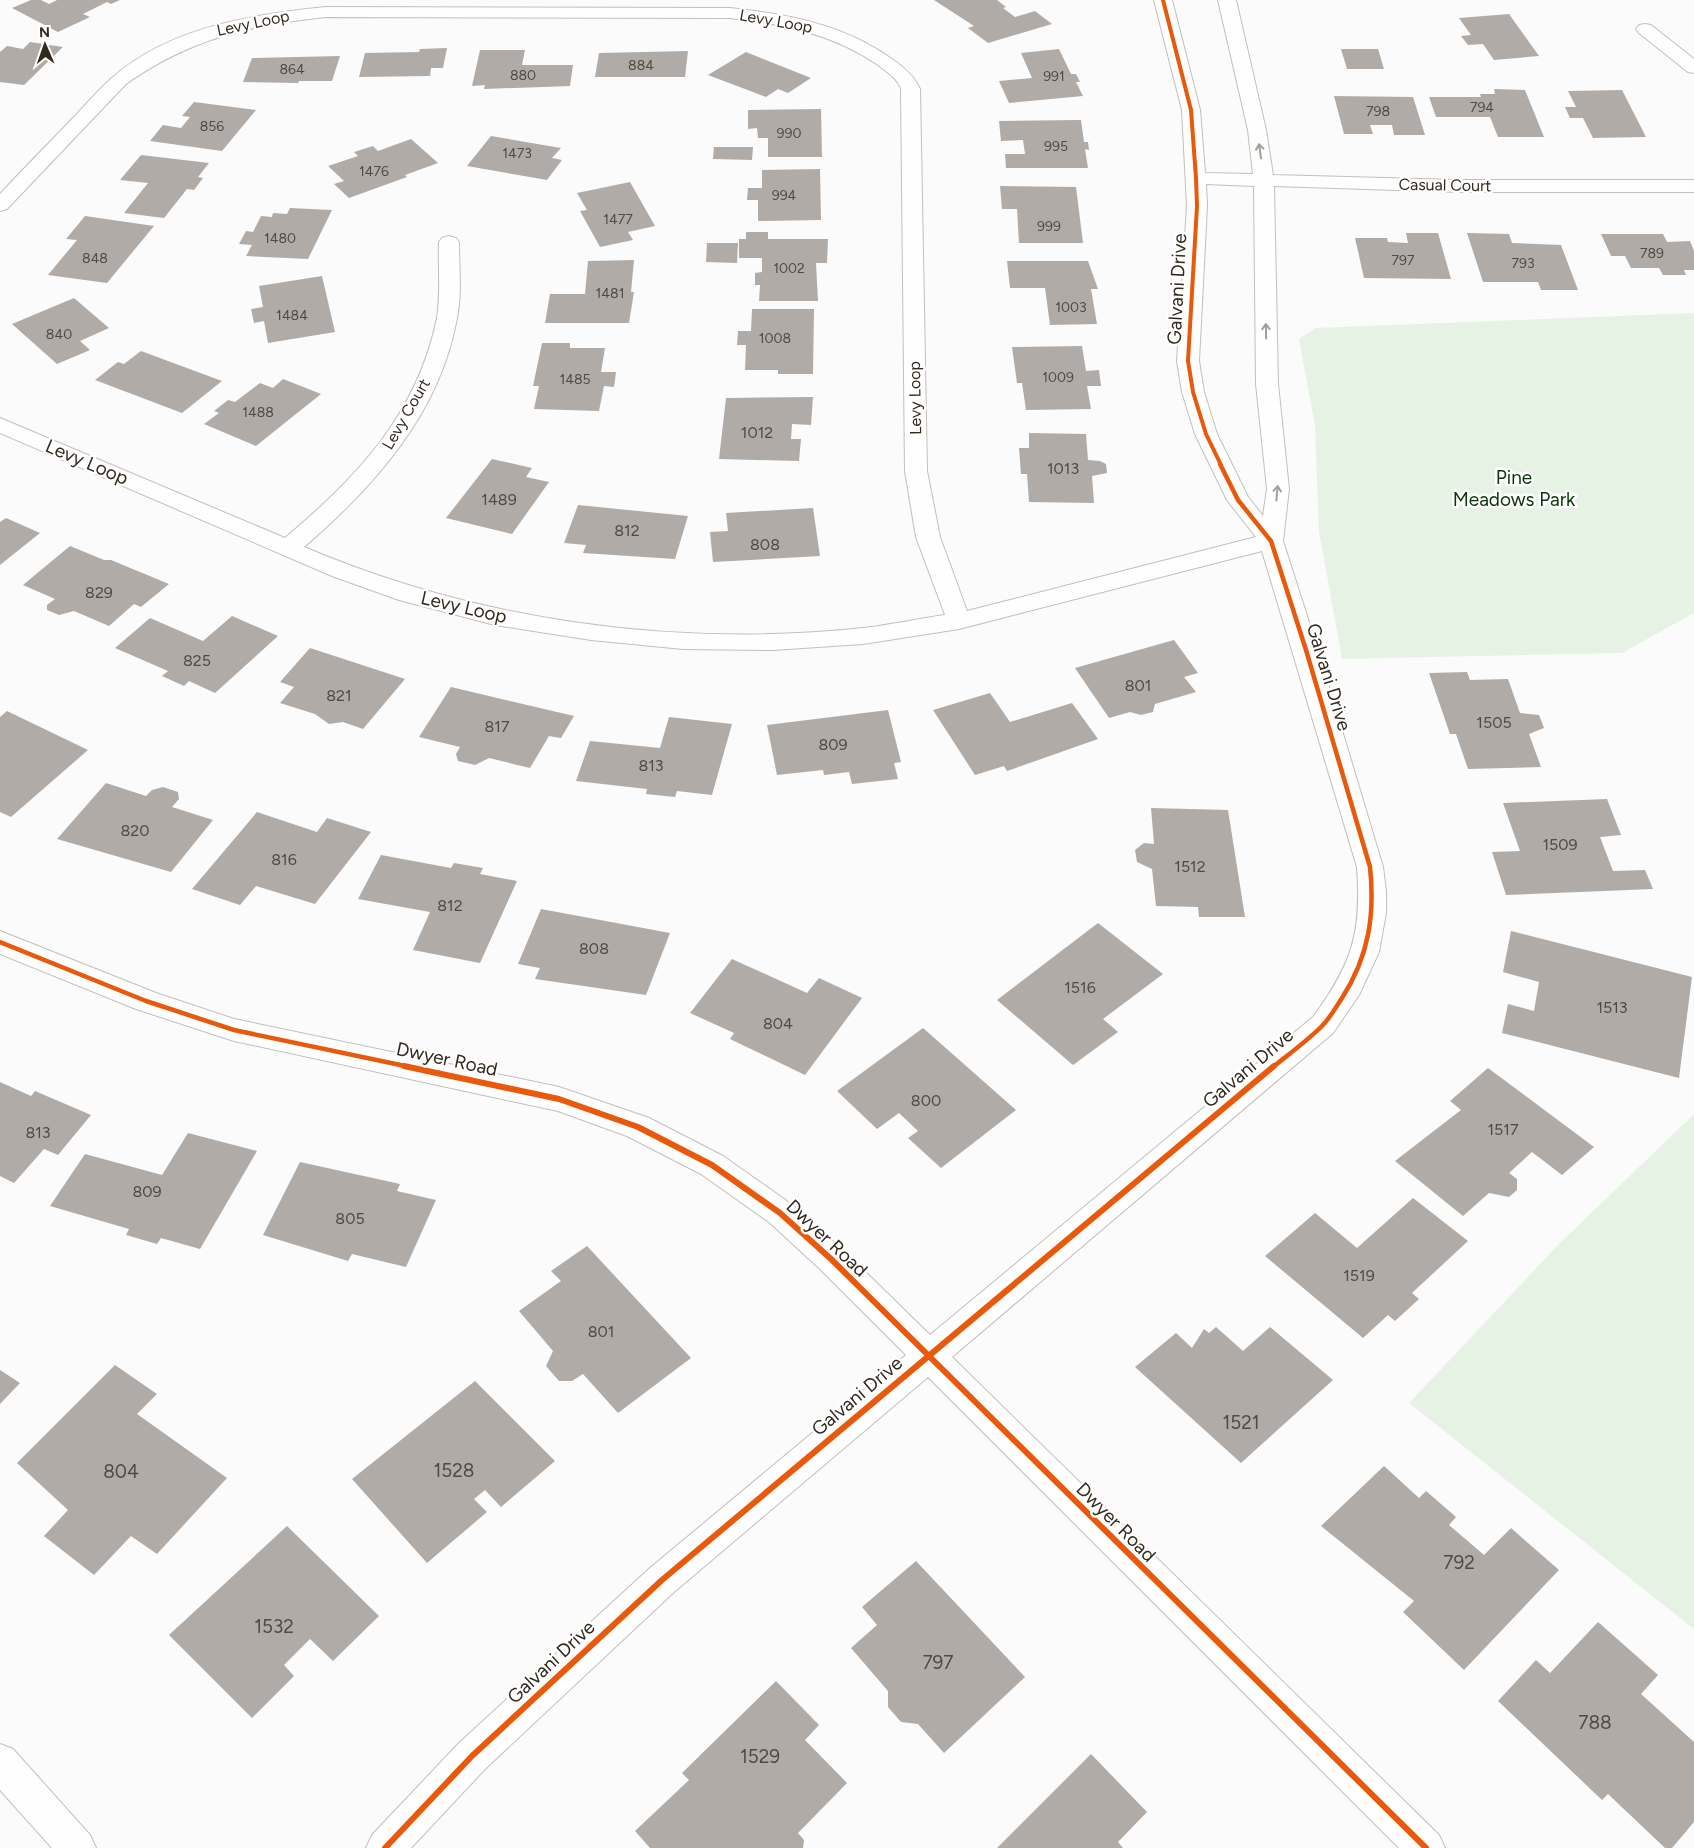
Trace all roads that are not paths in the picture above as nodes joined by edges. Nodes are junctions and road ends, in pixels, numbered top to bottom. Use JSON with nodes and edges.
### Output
{"nodes":[{"id":1,"x":1163,"y":0,"type":"edge"},
{"id":2,"x":1227,"y":0,"type":"edge"},
{"id":3,"x":1645,"y":29,"type":"dead end"},
{"id":4,"x":1694,"y":68,"type":"edge"},
{"id":5,"x":1196,"y":178,"type":"junction"},
{"id":6,"x":1264,"y":181,"type":"junction"},
{"id":7,"x":1694,"y":186,"type":"edge"},
{"id":8,"x":0,"y":205,"type":"edge"},
{"id":9,"x":449,"y":242,"type":"dead end"},
{"id":10,"x":0,"y":425,"type":"edge"},
{"id":11,"x":1271,"y":541,"type":"junction"},
{"id":12,"x":288,"y":548,"type":"junction"},
{"id":13,"x":959,"y":621,"type":"junction"},
{"id":14,"x":0,"y":942,"type":"edge"},
{"id":15,"x":927,"y":1356,"type":"junction"},
{"id":16,"x":0,"y":1762,"type":"edge"},
{"id":17,"x":77,"y":1848,"type":"edge"},
{"id":18,"x":385,"y":1848,"type":"edge"},
{"id":19,"x":1426,"y":1848,"type":"edge"}],
"edges":[{"from":1,"to":5,"type":"street","name":"Galvani Drive"},
{"from":6,"to":2,"type":"street","name":"Galvani Drive","one_way":true},
{"from":3,"to":4,"type":"street"},
{"from":5,"to":6,"type":"street","name":"Casual Court"},
{"from":5,"to":11,"type":"street","name":"Galvani Drive"},
{"from":6,"to":7,"type":"street","name":"Casual Court"},
{"from":11,"to":6,"type":"street","name":"Galvani Drive","one_way":true},
{"from":8,"to":13,"type":"street","name":"Levy Loop"},
{"from":9,"to":12,"type":"street","name":"Levy Court"},
{"from":10,"to":12,"type":"street","name":"Levy Loop"},
{"from":11,"to":13,"type":"street","name":"Levy Loop"},
{"from":11,"to":15,"type":"street","name":"Galvani Drive"},
{"from":12,"to":13,"type":"street","name":"Levy Loop"},
{"from":14,"to":15,"type":"street","name":"Dwyer Road"},
{"from":15,"to":18,"type":"street","name":"Galvani Drive"},
{"from":15,"to":19,"type":"street","name":"Dwyer Road"},
{"from":16,"to":17,"type":"street"}]}
